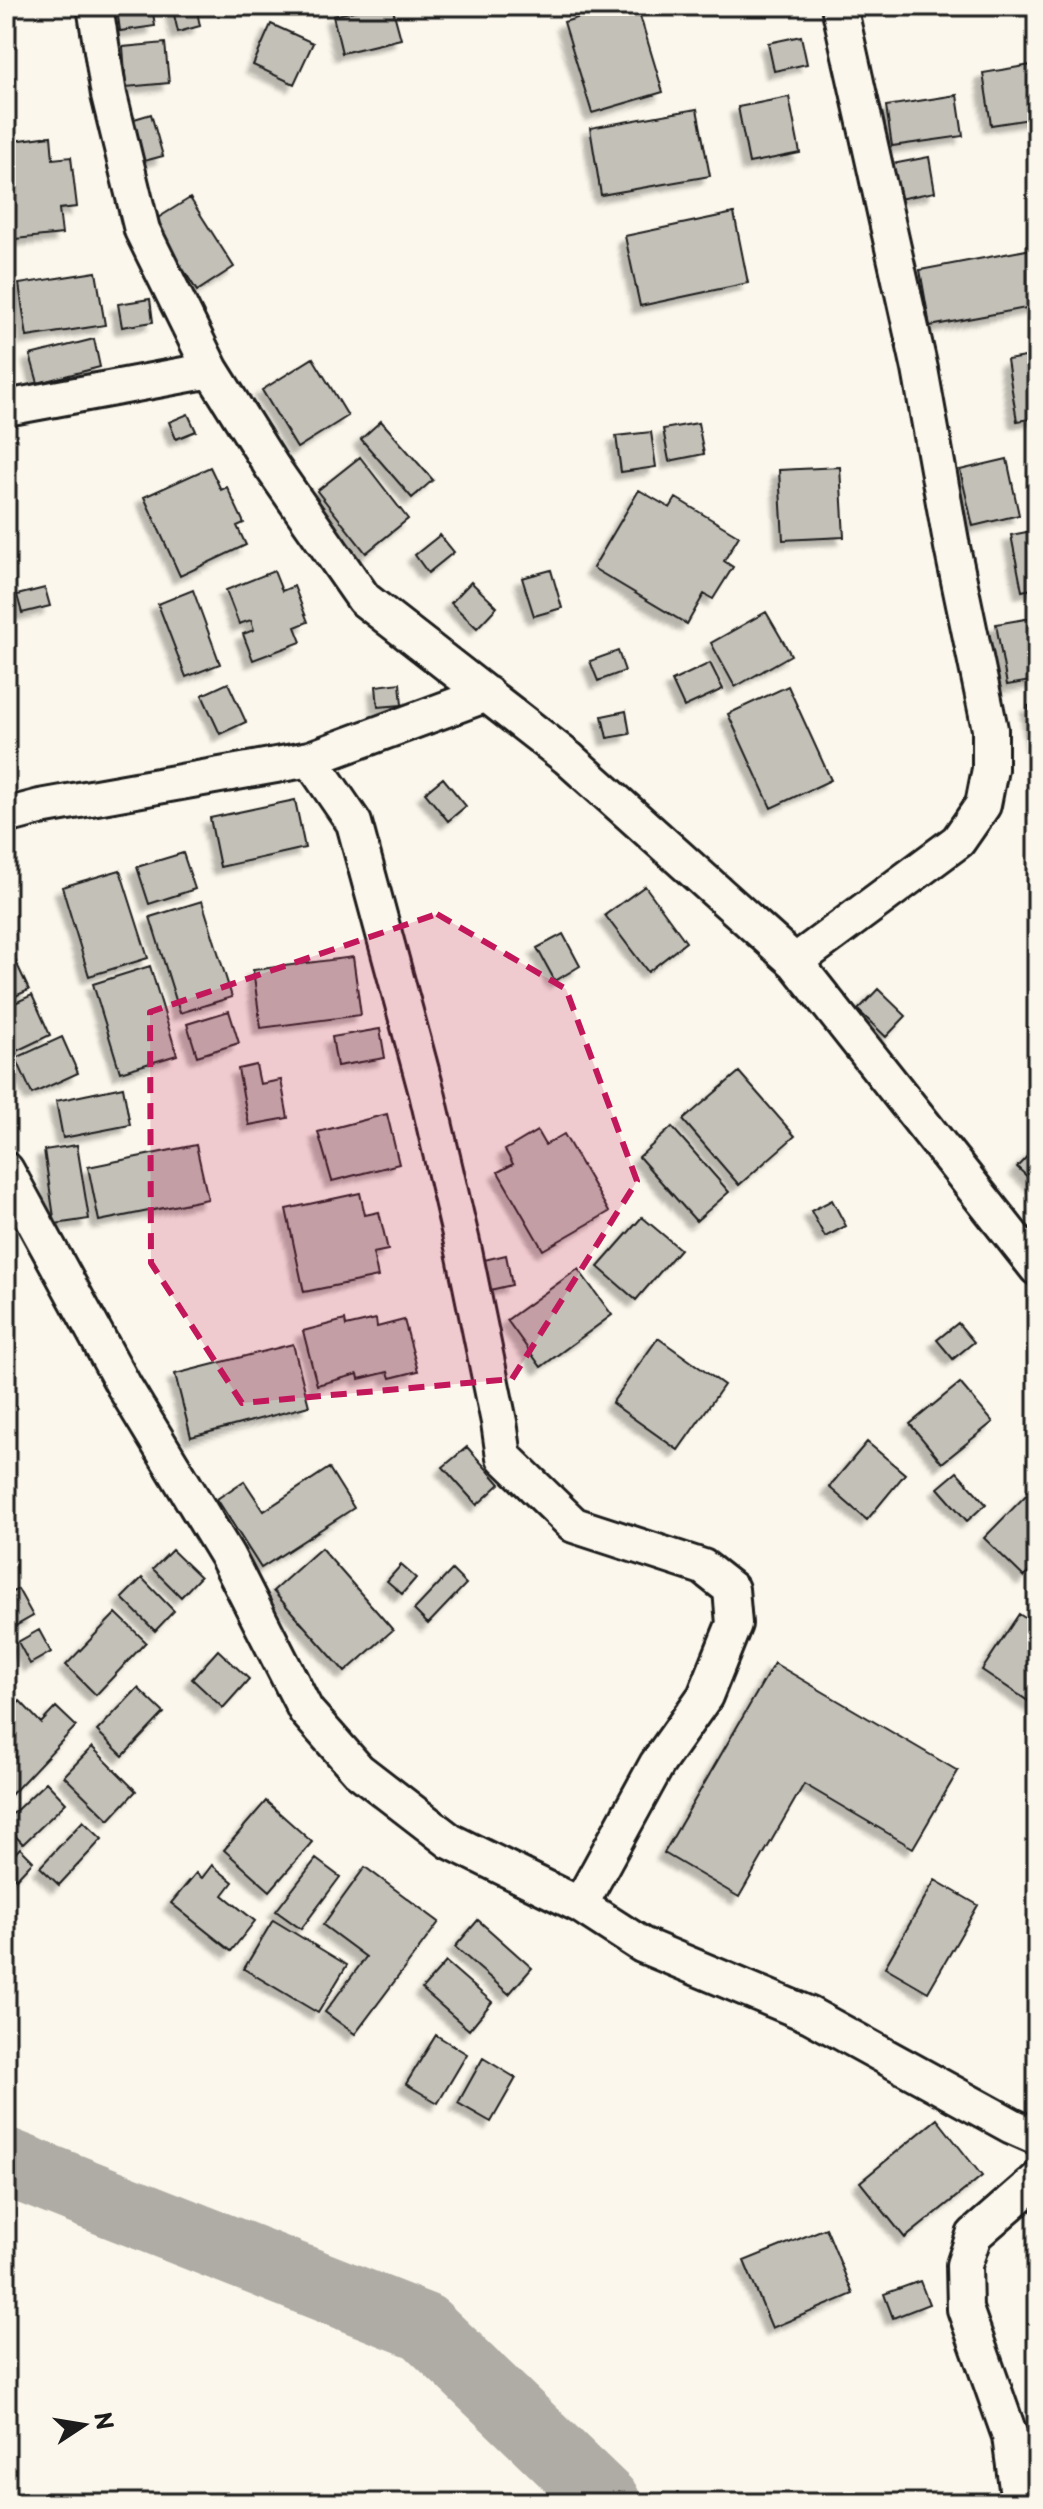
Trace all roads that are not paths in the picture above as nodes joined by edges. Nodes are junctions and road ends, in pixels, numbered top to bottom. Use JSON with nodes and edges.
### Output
{"nodes":[{"id":1,"x":95,"y":6,"type":"edge"},
{"id":2,"x":839,"y":6,"type":"edge"},
{"id":3,"x":211,"y":370,"type":"junction"},
{"id":4,"x":6,"y":408,"type":"edge"},
{"id":5,"x":487,"y":694,"type":"junction"},
{"id":6,"x":310,"y":759,"type":"junction"},
{"id":7,"x":6,"y":816,"type":"edge"},
{"id":8,"x":795,"y":962,"type":"junction"},
{"id":9,"x":6,"y":1170,"type":"edge"},
{"id":10,"x":1037,"y":1268,"type":"edge"},
{"id":11,"x":580,"y":1905,"type":"junction"},
{"id":12,"x":1037,"y":2137,"type":"edge"},
{"id":13,"x":1037,"y":2180,"type":"edge"},
{"id":14,"x":1019,"y":2503,"type":"edge"}],
"edges":[{"from":1,"to":3,"type":"street"},
{"from":2,"to":8,"type":"street"},
{"from":3,"to":4,"type":"street"},
{"from":3,"to":5,"type":"street"},
{"from":5,"to":6,"type":"street"},
{"from":5,"to":8,"type":"street"},
{"from":6,"to":7,"type":"street"},
{"from":6,"to":11,"type":"street"},
{"from":8,"to":10,"type":"street"},
{"from":9,"to":11,"type":"street"},
{"from":11,"to":12,"type":"street"},
{"from":13,"to":14,"type":"street"}]}
